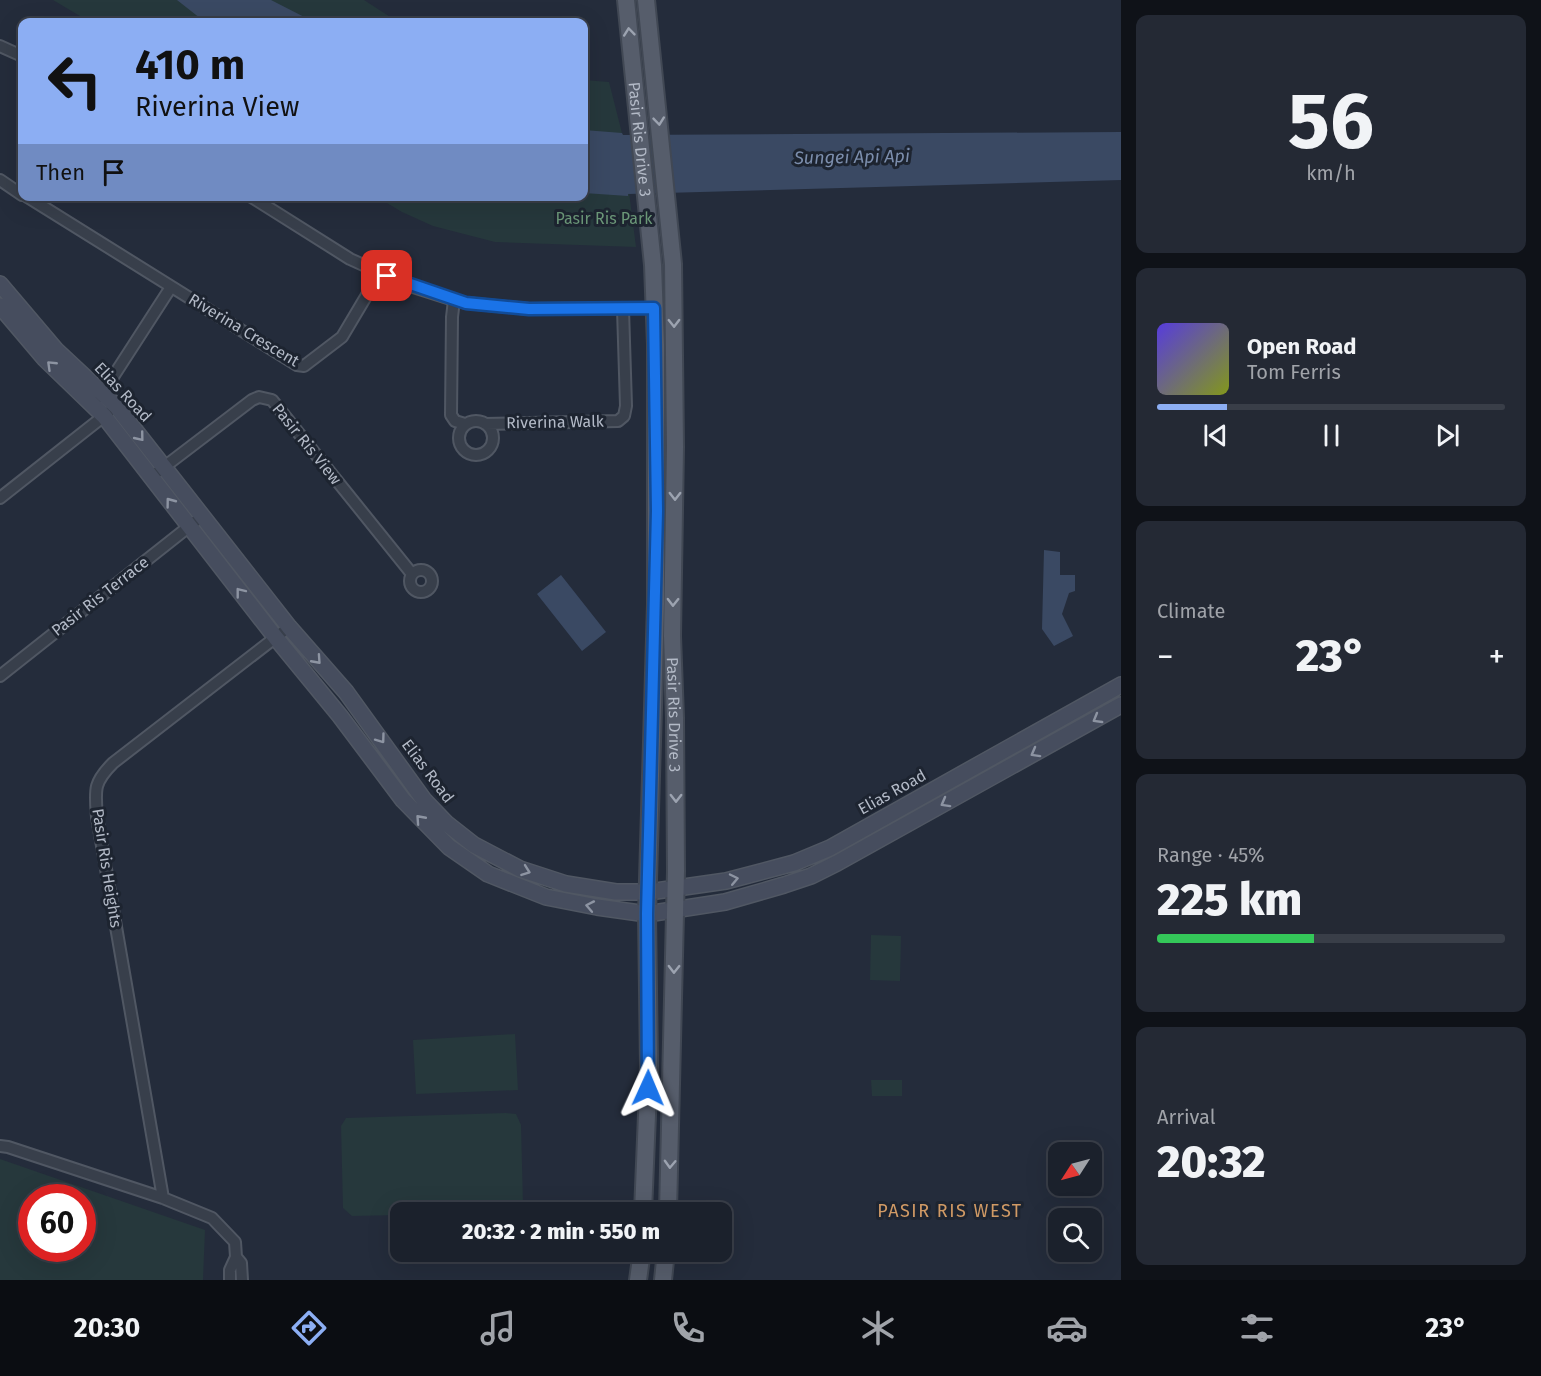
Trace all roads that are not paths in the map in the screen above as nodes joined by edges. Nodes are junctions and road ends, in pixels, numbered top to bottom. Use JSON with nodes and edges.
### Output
{"nodes":[{"id":1,"x":626,"y":0,"type":"edge"},
{"id":2,"x":646,"y":0,"type":"edge"},
{"id":3,"x":0,"y":46,"type":"edge"},
{"id":4,"x":18,"y":54,"type":"edge"},
{"id":5,"x":0,"y":180,"type":"edge"},
{"id":6,"x":18,"y":192,"type":"edge"},
{"id":7,"x":32,"y":201,"type":"edge"},
{"id":8,"x":258,"y":201,"type":"edge"},
{"id":9,"x":380,"y":273,"type":"junction"},
{"id":10,"x":0,"y":284,"type":"edge"},
{"id":11,"x":171,"y":286,"type":"junction"},
{"id":12,"x":454,"y":300,"type":"junction"},
{"id":13,"x":654,"y":308,"type":"junction"},
{"id":14,"x":623,"y":309,"type":"junction"},
{"id":15,"x":7,"y":313,"type":"edge"},
{"id":16,"x":104,"y":405,"type":"junction"},
{"id":17,"x":465,"y":424,"type":"junction"},
{"id":18,"x":485,"y":424,"type":"junction"},
{"id":19,"x":165,"y":468,"type":"junction"},
{"id":20,"x":152,"y":477,"type":"junction"},
{"id":21,"x":0,"y":498,"type":"edge"},
{"id":22,"x":201,"y":517,"type":"junction"},
{"id":23,"x":189,"y":526,"type":"junction"},
{"id":24,"x":412,"y":574,"type":"dead end"},
{"id":25,"x":289,"y":627,"type":"junction"},
{"id":26,"x":276,"y":638,"type":"junction"},
{"id":27,"x":0,"y":676,"type":"edge"},
{"id":28,"x":1121,"y":685,"type":"edge"},
{"id":29,"x":1121,"y":705,"type":"edge"},
{"id":30,"x":676,"y":887,"type":"junction"},
{"id":31,"x":649,"y":892,"type":"junction"},
{"id":32,"x":675,"y":911,"type":"junction"},
{"id":33,"x":647,"y":914,"type":"junction"},
{"id":34,"x":0,"y":1146,"type":"edge"},
{"id":35,"x":163,"y":1198,"type":"junction"},
{"id":36,"x":643,"y":1202,"type":"edge"},
{"id":37,"x":668,"y":1202,"type":"edge"},
{"id":38,"x":236,"y":1257,"type":"junction"},
{"id":39,"x":640,"y":1262,"type":"edge"},
{"id":40,"x":665,"y":1262,"type":"edge"},
{"id":41,"x":230,"y":1280,"type":"edge"},
{"id":42,"x":242,"y":1280,"type":"edge"},
{"id":43,"x":638,"y":1280,"type":"edge"},
{"id":44,"x":663,"y":1280,"type":"edge"}],
"edges":[{"from":13,"to":1,"type":"main road","name":"Pasir Ris Drive 3","one_way":true},
{"from":2,"to":30,"type":"main road","name":"Pasir Ris Drive 3","one_way":true},
{"from":3,"to":4,"type":"street"},
{"from":5,"to":6,"type":"street","name":"Riverina Crescent"},
{"from":7,"to":11,"type":"street","name":"Riverina Crescent"},
{"from":8,"to":9,"type":"street"},
{"from":9,"to":11,"type":"street","name":"Riverina Crescent"},
{"from":9,"to":12,"type":"street"},
{"from":10,"to":15,"type":"street","name":"Elias Road"},
{"from":11,"to":16,"type":"street","name":"Riverina Crescent"},
{"from":12,"to":14,"type":"street"},
{"from":12,"to":17,"type":"street"},
{"from":13,"to":14,"type":"street"},
{"from":13,"to":31,"type":"main road","name":"Pasir Ris Drive 3"},
{"from":14,"to":18,"type":"street","name":"Riverina Walk"},
{"from":15,"to":16,"type":"street","name":"Elias Road"},
{"from":16,"to":19,"type":"street","name":"Elias Road","one_way":true},
{"from":16,"to":20,"type":"street","name":"Elias Road"},
{"from":16,"to":21,"type":"street","name":"Riverina Crescent"},
{"from":17,"to":18,"type":"street","name":"Riverina Walk"},
{"from":17,"to":18,"type":"street","name":"Riverina Walk"},
{"from":19,"to":20,"type":"street","name":"Pasir Ris View"},
{"from":19,"to":22,"type":"street","name":"Elias Road"},
{"from":19,"to":24,"type":"street","name":"Pasir Ris View"},
{"from":23,"to":20,"type":"street","name":"Elias Road","one_way":true},
{"from":22,"to":23,"type":"street","name":"Pasir Ris Terrace"},
{"from":22,"to":25,"type":"street","name":"Elias Road"},
{"from":26,"to":23,"type":"street","name":"Elias Road","one_way":true},
{"from":23,"to":27,"type":"street","name":"Pasir Ris Terrace"},
{"from":25,"to":26,"type":"street","name":"Pasir Ris Heights"},
{"from":25,"to":31,"type":"street","name":"Elias Road","one_way":true},
{"from":33,"to":26,"type":"street","name":"Elias Road","one_way":true},
{"from":26,"to":35,"type":"street","name":"Pasir Ris Heights"},
{"from":30,"to":28,"type":"street","name":"Elias Road","one_way":true},
{"from":29,"to":32,"type":"street","name":"Elias Road","one_way":true},
{"from":30,"to":31,"type":"street","name":"Elias Road"},
{"from":30,"to":32,"type":"main road","name":"Pasir Ris Drive 3"},
{"from":31,"to":33,"type":"main road","name":"Pasir Ris Drive 3"},
{"from":32,"to":33,"type":"street","name":"Elias Road"},
{"from":32,"to":37,"type":"main road","name":"Pasir Ris Drive 3","one_way":true},
{"from":33,"to":36,"type":"main road","name":"Pasir Ris Drive 3"},
{"from":34,"to":35,"type":"street"},
{"from":35,"to":38,"type":"street"},
{"from":38,"to":41,"type":"street"},
{"from":38,"to":42,"type":"street"},
{"from":39,"to":43,"type":"main road"},
{"from":40,"to":44,"type":"main road"}]}
